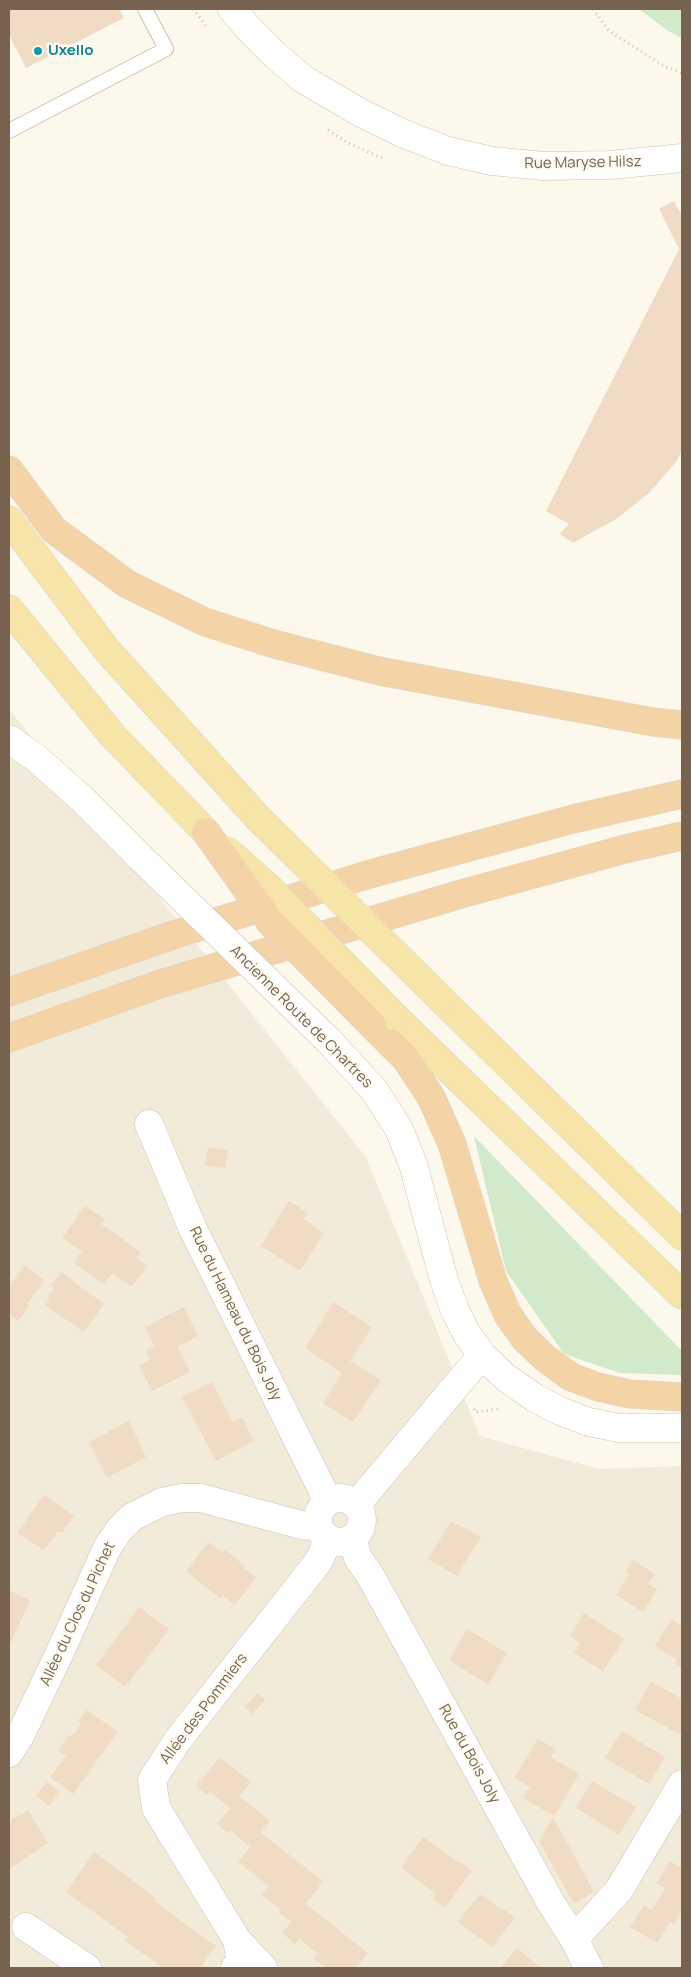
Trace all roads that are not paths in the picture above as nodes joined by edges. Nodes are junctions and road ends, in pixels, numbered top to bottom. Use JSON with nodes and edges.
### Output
{"nodes":[{"id":1,"x":145,"y":9,"type":"edge"},
{"id":2,"x":232,"y":9,"type":"edge"},
{"id":3,"x":9,"y":131,"type":"edge"},
{"id":4,"x":682,"y":158,"type":"edge"},
{"id":5,"x":9,"y":470,"type":"edge"},
{"id":6,"x":9,"y":520,"type":"edge"},
{"id":7,"x":9,"y":609,"type":"edge"},
{"id":8,"x":682,"y":725,"type":"edge"},
{"id":9,"x":9,"y":739,"type":"edge"},
{"id":10,"x":682,"y":794,"type":"edge"},
{"id":11,"x":206,"y":832,"type":"joint"},
{"id":12,"x":682,"y":836,"type":"edge"},
{"id":13,"x":9,"y":992,"type":"edge"},
{"id":14,"x":383,"y":1021,"type":"junction"},
{"id":15,"x":9,"y":1038,"type":"edge"},
{"id":16,"x":149,"y":1124,"type":"dead end"},
{"id":17,"x":682,"y":1236,"type":"edge"},
{"id":18,"x":682,"y":1295,"type":"edge"},
{"id":19,"x":482,"y":1356,"type":"junction"},
{"id":20,"x":682,"y":1397,"type":"edge"},
{"id":21,"x":682,"y":1428,"type":"edge"},
{"id":22,"x":331,"y":1525,"type":"junction"},
{"id":23,"x":9,"y":1753,"type":"edge"},
{"id":24,"x":682,"y":1784,"type":"edge"},
{"id":25,"x":26,"y":1927,"type":"dead end"},
{"id":26,"x":574,"y":1939,"type":"junction"},
{"id":27,"x":238,"y":1940,"type":"junction"},
{"id":28,"x":87,"y":1968,"type":"edge"},
{"id":29,"x":235,"y":1968,"type":"edge"},
{"id":30,"x":263,"y":1968,"type":"edge"},
{"id":31,"x":590,"y":1968,"type":"edge"}],
"edges":[{"from":1,"to":3,"type":"lane"},
{"from":2,"to":4,"type":"street","name":"Rue Maryse Hilsz"},
{"from":5,"to":8,"type":"highway"},
{"from":6,"to":17,"type":"main road","bridge":true},
{"from":7,"to":11,"type":"main road"},
{"from":9,"to":19,"type":"street","name":"Ancienne Route de Chartres","bridge":true},
{"from":10,"to":13,"type":"highway"},
{"from":11,"to":14,"type":"highway","bridge":true},
{"from":12,"to":15,"type":"highway"},
{"from":14,"to":18,"type":"main road"},
{"from":14,"to":20,"type":"highway"},
{"from":16,"to":22,"type":"street","name":"Rue du Hameau du Bois Joly"},
{"from":19,"to":21,"type":"street","name":"Ancienne Route de Chartres"},
{"from":19,"to":22,"type":"street"},
{"from":22,"to":23,"type":"street","name":"Allée du Clos du Pichet"},
{"from":22,"to":26,"type":"street","name":"Rue du Bois Joly"},
{"from":22,"to":27,"type":"street","name":"Allée des Pommiers"},
{"from":24,"to":26,"type":"street"},
{"from":25,"to":28,"type":"street"},
{"from":26,"to":31,"type":"street","name":"Rue du Bois Joly"},
{"from":27,"to":29,"type":"street"},
{"from":27,"to":30,"type":"street","name":"Allée des Pommiers"}]}
